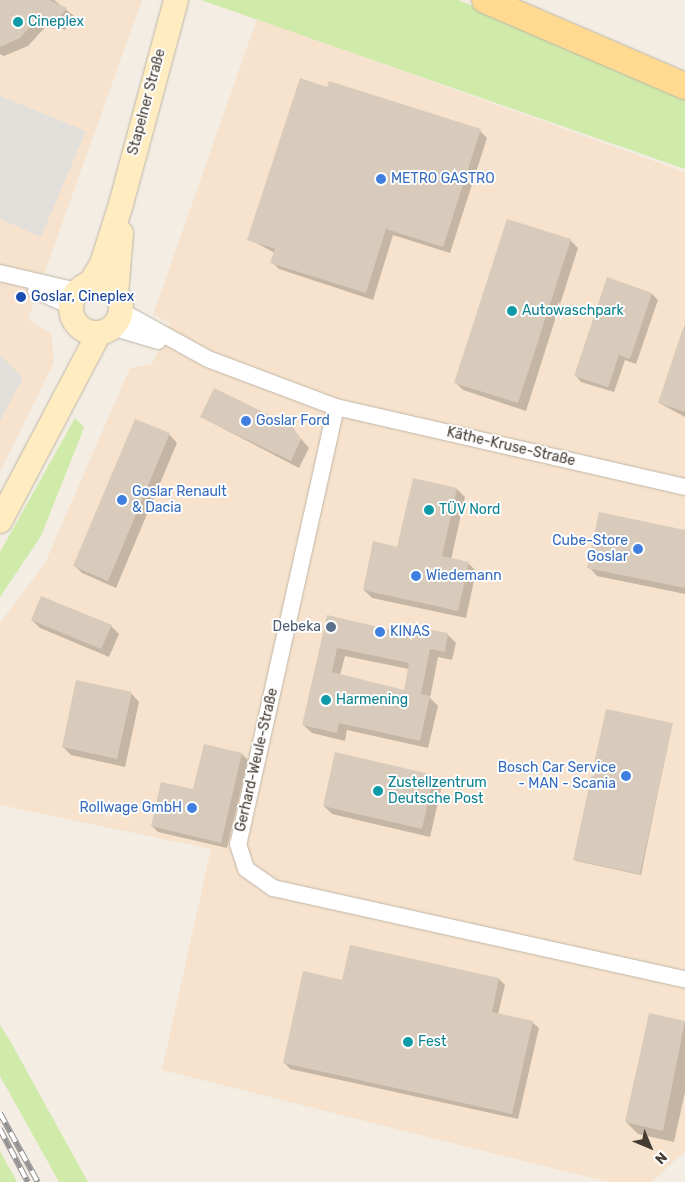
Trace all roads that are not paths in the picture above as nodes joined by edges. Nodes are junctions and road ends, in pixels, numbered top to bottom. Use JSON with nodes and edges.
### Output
{"nodes":[{"id":1,"x":176,"y":0,"type":"edge"},
{"id":2,"x":485,"y":0,"type":"edge"},
{"id":3,"x":685,"y":86,"type":"edge"},
{"id":4,"x":5,"y":275,"type":"edge"},
{"id":5,"x":96,"y":309,"type":"junction"},
{"id":6,"x":336,"y":407,"type":"junction"},
{"id":7,"x":685,"y":487,"type":"edge"},
{"id":8,"x":0,"y":521,"type":"edge"},
{"id":9,"x":685,"y":979,"type":"edge"}],
"edges":[{"from":1,"to":5,"type":"street","name":"Stapelner Straße"},
{"from":2,"to":3,"type":"main road"},
{"from":4,"to":5,"type":"street"},
{"from":5,"to":6,"type":"street"},
{"from":5,"to":8,"type":"street","name":"Stapelner Straße"},
{"from":6,"to":7,"type":"street","name":"Käthe-Kruse-Straße"},
{"from":6,"to":9,"type":"street","name":"Gerhard-Weule-Straße"}]}
